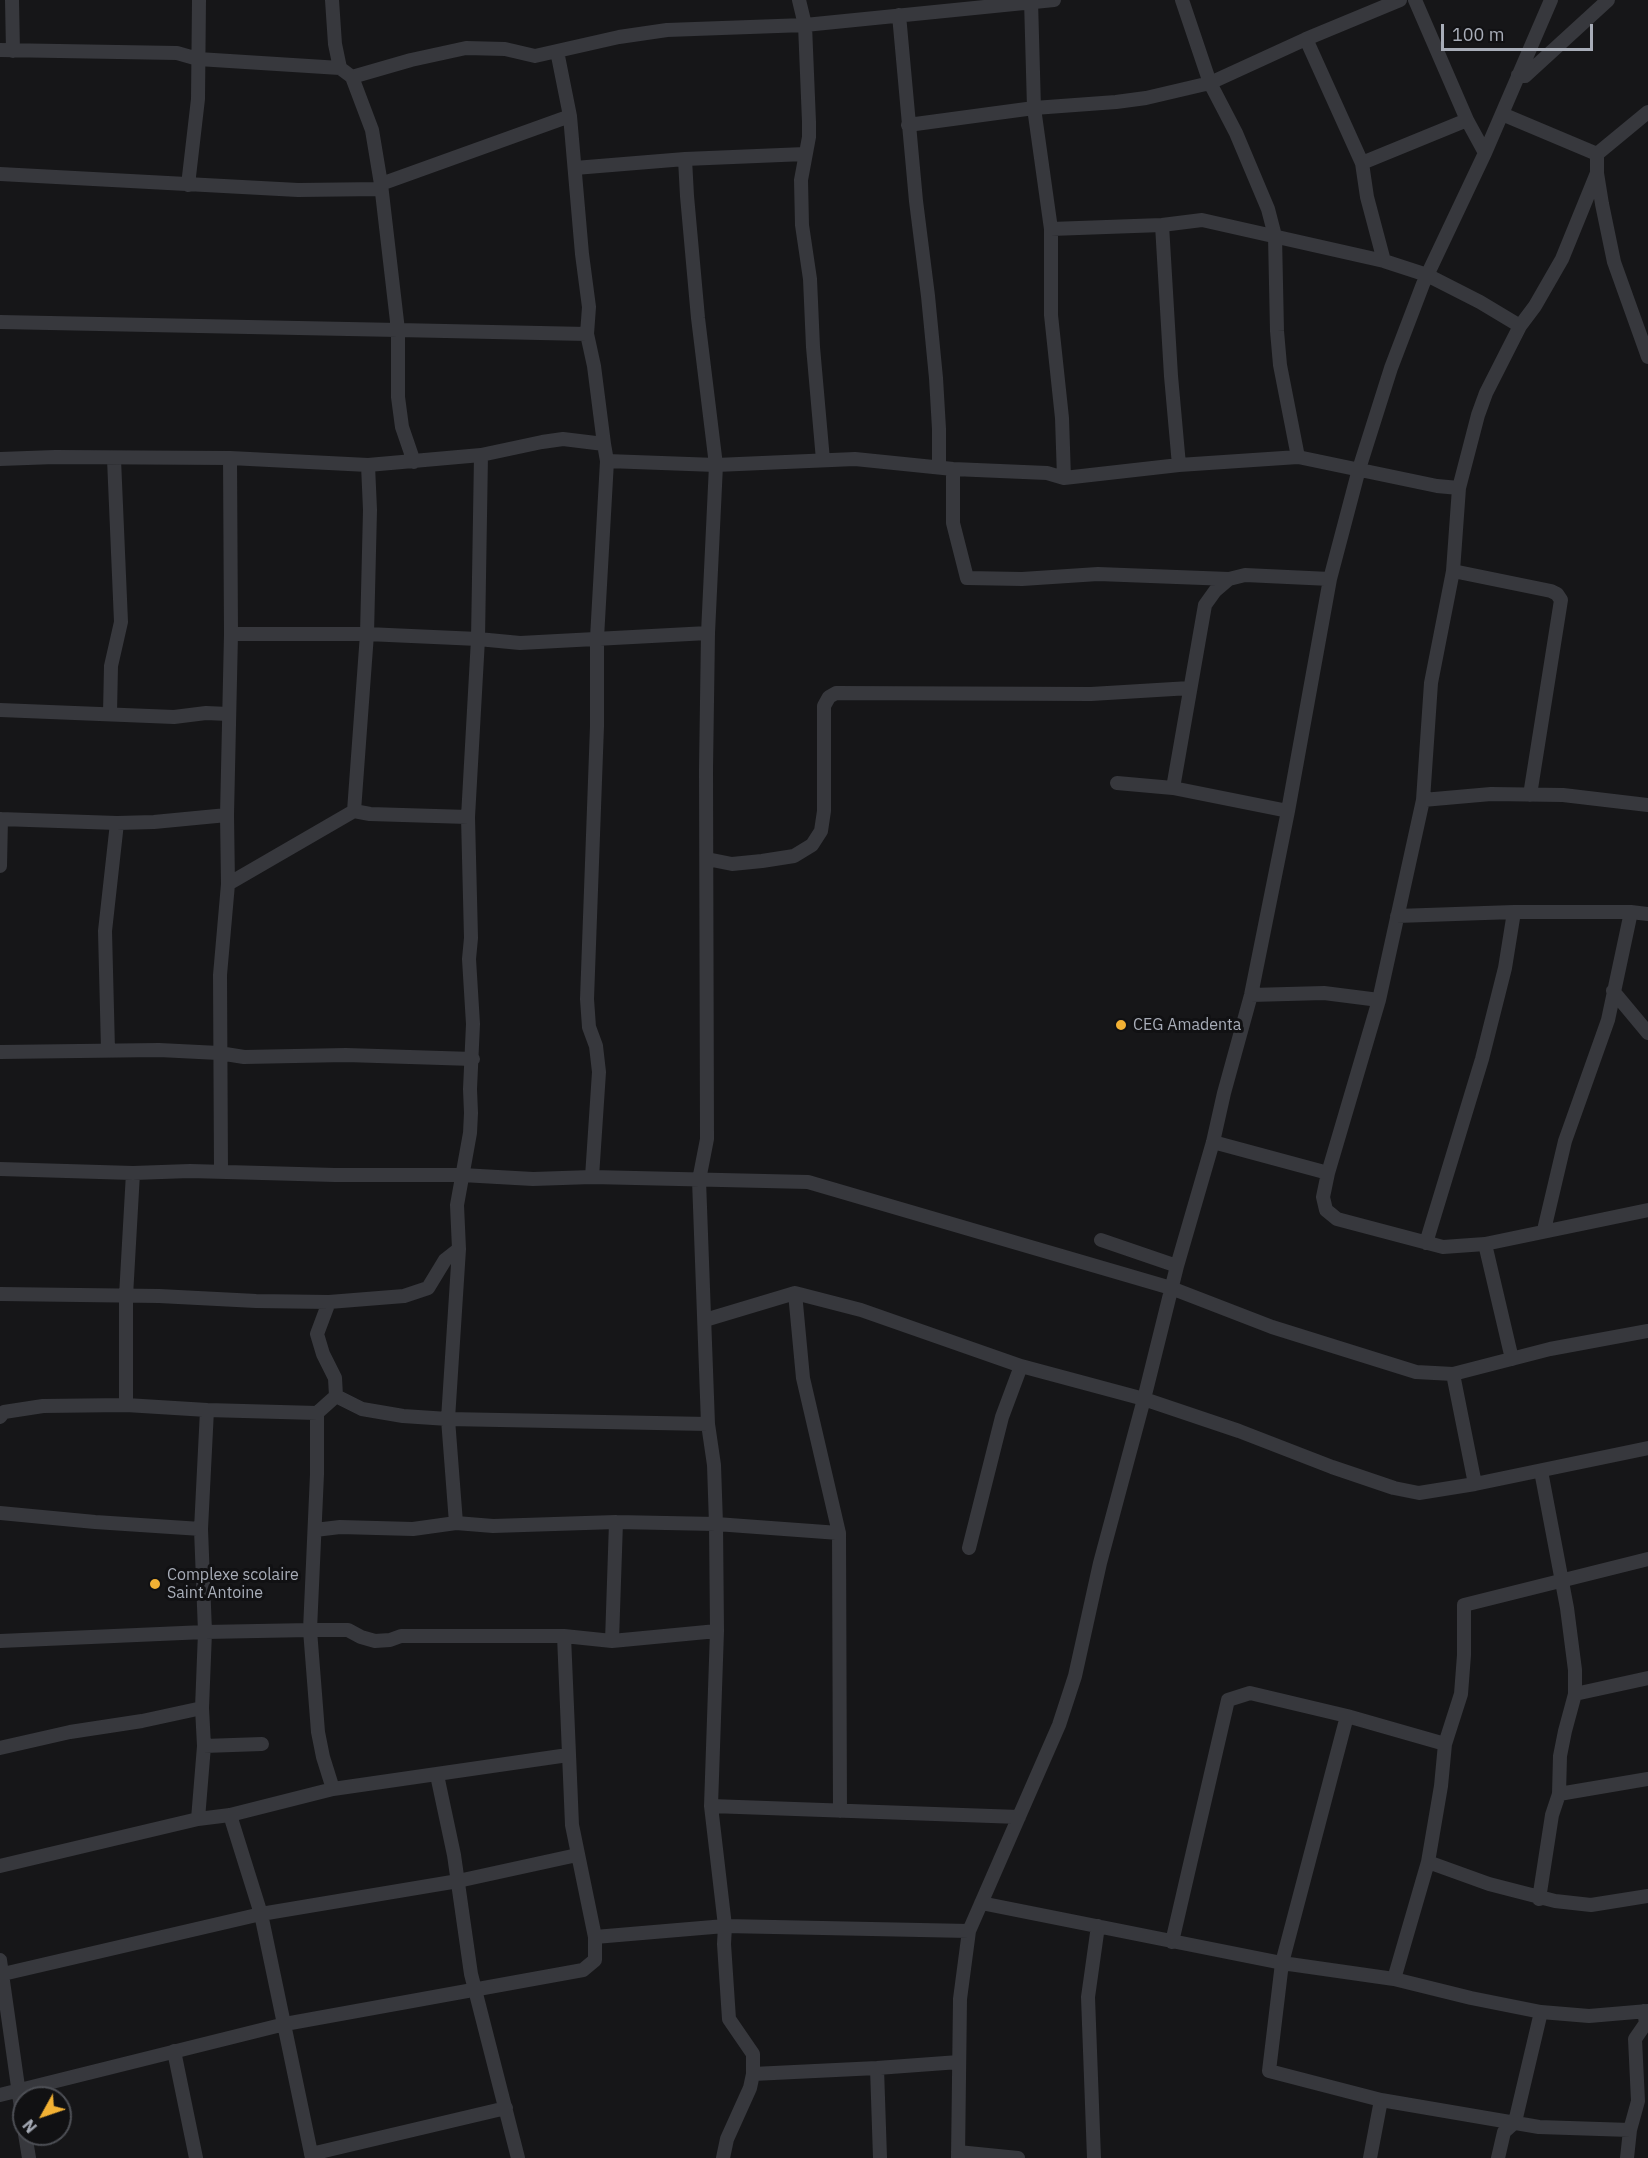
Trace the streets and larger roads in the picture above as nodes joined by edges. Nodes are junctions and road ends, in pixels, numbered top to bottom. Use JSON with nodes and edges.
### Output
{"nodes":[{"id":1,"x":12,"y":0,"type":"edge"},
{"id":2,"x":199,"y":0,"type":"edge"},
{"id":3,"x":332,"y":0,"type":"edge"},
{"id":4,"x":799,"y":0,"type":"edge"},
{"id":5,"x":1054,"y":0,"type":"edge"},
{"id":6,"x":1182,"y":0,"type":"edge"},
{"id":7,"x":1400,"y":0,"type":"edge"},
{"id":8,"x":1415,"y":0,"type":"edge"},
{"id":9,"x":1551,"y":0,"type":"edge"},
{"id":10,"x":1608,"y":0,"type":"edge"},
{"id":11,"x":1031,"y":2,"type":"edge"},
{"id":12,"x":899,"y":15,"type":"junction"},
{"id":13,"x":805,"y":25,"type":"junction"},
{"id":14,"x":1306,"y":39,"type":"junction"},
{"id":15,"x":6,"y":51,"type":"edge"},
{"id":16,"x":557,"y":51,"type":"junction"},
{"id":17,"x":198,"y":59,"type":"junction"},
{"id":18,"x":346,"y":72,"type":"junction"},
{"id":19,"x":1518,"y":75,"type":"junction"},
{"id":20,"x":1210,"y":83,"type":"junction"},
{"id":21,"x":1034,"y":108,"type":"junction"},
{"id":22,"x":1648,"y":112,"type":"edge"},
{"id":23,"x":1502,"y":114,"type":"junction"},
{"id":24,"x":570,"y":116,"type":"junction"},
{"id":25,"x":1467,"y":120,"type":"junction"},
{"id":26,"x":908,"y":125,"type":"junction"},
{"id":27,"x":1485,"y":153,"type":"junction"},
{"id":28,"x":805,"y":154,"type":"junction"},
{"id":29,"x":1597,"y":154,"type":"junction"},
{"id":30,"x":685,"y":159,"type":"junction"},
{"id":31,"x":1362,"y":163,"type":"junction"},
{"id":32,"x":575,"y":168,"type":"junction"},
{"id":33,"x":1597,"y":173,"type":"junction"},
{"id":34,"x":0,"y":174,"type":"edge"},
{"id":35,"x":188,"y":185,"type":"junction"},
{"id":36,"x":381,"y":187,"type":"junction"},
{"id":37,"x":1162,"y":225,"type":"junction"},
{"id":38,"x":1051,"y":229,"type":"junction"},
{"id":39,"x":1275,"y":236,"type":"junction"},
{"id":40,"x":1384,"y":261,"type":"junction"},
{"id":41,"x":1427,"y":275,"type":"junction"},
{"id":42,"x":0,"y":322,"type":"edge"},
{"id":43,"x":1520,"y":326,"type":"junction"},
{"id":44,"x":398,"y":330,"type":"junction"},
{"id":45,"x":586,"y":334,"type":"junction"},
{"id":46,"x":1648,"y":357,"type":"edge"},
{"id":47,"x":604,"y":444,"type":"junction"},
{"id":48,"x":481,"y":455,"type":"junction"},
{"id":49,"x":230,"y":458,"type":"junction"},
{"id":50,"x":1298,"y":458,"type":"junction"},
{"id":51,"x":0,"y":459,"type":"edge"},
{"id":52,"x":114,"y":459,"type":"junction"},
{"id":53,"x":823,"y":460,"type":"junction"},
{"id":54,"x":607,"y":461,"type":"junction"},
{"id":55,"x":414,"y":462,"type":"junction"},
{"id":56,"x":368,"y":465,"type":"junction"},
{"id":57,"x":716,"y":465,"type":"junction"},
{"id":58,"x":1179,"y":465,"type":"junction"},
{"id":59,"x":946,"y":468,"type":"junction"},
{"id":60,"x":1359,"y":469,"type":"junction"},
{"id":61,"x":1064,"y":478,"type":"junction"},
{"id":62,"x":1459,"y":488,"type":"junction"},
{"id":63,"x":1453,"y":572,"type":"junction"},
{"id":64,"x":1229,"y":579,"type":"junction"},
{"id":65,"x":1330,"y":579,"type":"junction"},
{"id":66,"x":708,"y":633,"type":"junction"},
{"id":67,"x":231,"y":634,"type":"junction"},
{"id":68,"x":367,"y":634,"type":"junction"},
{"id":69,"x":597,"y":638,"type":"junction"},
{"id":70,"x":478,"y":639,"type":"junction"},
{"id":71,"x":1190,"y":688,"type":"junction"},
{"id":72,"x":0,"y":710,"type":"edge"},
{"id":73,"x":110,"y":713,"type":"junction"},
{"id":74,"x":228,"y":714,"type":"junction"},
{"id":75,"x":1117,"y":783,"type":"dead end"},
{"id":76,"x":1173,"y":788,"type":"junction"},
{"id":77,"x":1530,"y":795,"type":"junction"},
{"id":78,"x":1423,"y":800,"type":"junction"},
{"id":79,"x":1648,"y":805,"type":"edge"},
{"id":80,"x":354,"y":811,"type":"junction"},
{"id":81,"x":1288,"y":811,"type":"junction"},
{"id":82,"x":226,"y":815,"type":"junction"},
{"id":83,"x":468,"y":817,"type":"junction"},
{"id":84,"x":1,"y":819,"type":"edge"},
{"id":85,"x":117,"y":823,"type":"junction"},
{"id":86,"x":707,"y":859,"type":"junction"},
{"id":87,"x":0,"y":866,"type":"edge"},
{"id":88,"x":228,"y":884,"type":"junction"},
{"id":89,"x":1514,"y":912,"type":"junction"},
{"id":90,"x":1631,"y":912,"type":"junction"},
{"id":91,"x":1648,"y":914,"type":"edge"},
{"id":92,"x":1396,"y":916,"type":"junction"},
{"id":93,"x":1613,"y":991,"type":"junction"},
{"id":94,"x":1251,"y":995,"type":"junction"},
{"id":95,"x":1379,"y":1000,"type":"junction"},
{"id":96,"x":1648,"y":1033,"type":"edge"},
{"id":97,"x":108,"y":1050,"type":"junction"},
{"id":98,"x":0,"y":1052,"type":"edge"},
{"id":99,"x":219,"y":1053,"type":"junction"},
{"id":100,"x":472,"y":1059,"type":"junction"},
{"id":101,"x":1213,"y":1142,"type":"junction"},
{"id":102,"x":0,"y":1169,"type":"edge"},
{"id":103,"x":220,"y":1172,"type":"junction"},
{"id":104,"x":133,"y":1173,"type":"junction"},
{"id":105,"x":1328,"y":1173,"type":"junction"},
{"id":106,"x":462,"y":1175,"type":"junction"},
{"id":107,"x":592,"y":1177,"type":"junction"},
{"id":108,"x":699,"y":1180,"type":"junction"},
{"id":109,"x":1648,"y":1210,"type":"edge"},
{"id":110,"x":1545,"y":1230,"type":"junction"},
{"id":111,"x":1101,"y":1240,"type":"dead end"},
{"id":112,"x":1426,"y":1243,"type":"junction"},
{"id":113,"x":1485,"y":1244,"type":"junction"},
{"id":114,"x":459,"y":1248,"type":"junction"},
{"id":115,"x":1177,"y":1266,"type":"junction"},
{"id":116,"x":1171,"y":1288,"type":"junction"},
{"id":117,"x":795,"y":1293,"type":"junction"},
{"id":118,"x":0,"y":1294,"type":"edge"},
{"id":119,"x":126,"y":1296,"type":"junction"},
{"id":120,"x":329,"y":1302,"type":"junction"},
{"id":121,"x":705,"y":1320,"type":"junction"},
{"id":122,"x":1648,"y":1331,"type":"edge"},
{"id":123,"x":1512,"y":1359,"type":"junction"},
{"id":124,"x":1021,"y":1366,"type":"junction"},
{"id":125,"x":1453,"y":1374,"type":"junction"},
{"id":126,"x":336,"y":1396,"type":"junction"},
{"id":127,"x":1144,"y":1399,"type":"junction"},
{"id":128,"x":126,"y":1405,"type":"junction"},
{"id":129,"x":207,"y":1410,"type":"junction"},
{"id":130,"x":317,"y":1413,"type":"junction"},
{"id":131,"x":0,"y":1417,"type":"edge"},
{"id":132,"x":448,"y":1419,"type":"junction"},
{"id":133,"x":708,"y":1424,"type":"junction"},
{"id":134,"x":1648,"y":1448,"type":"edge"},
{"id":135,"x":1541,"y":1471,"type":"junction"},
{"id":136,"x":1475,"y":1484,"type":"junction"},
{"id":137,"x":0,"y":1513,"type":"edge"},
{"id":138,"x":616,"y":1522,"type":"junction"},
{"id":139,"x":456,"y":1523,"type":"junction"},
{"id":140,"x":717,"y":1524,"type":"junction"},
{"id":141,"x":201,"y":1529,"type":"junction"},
{"id":142,"x":315,"y":1530,"type":"junction"},
{"id":143,"x":838,"y":1533,"type":"junction"},
{"id":144,"x":969,"y":1548,"type":"dead end"},
{"id":145,"x":1648,"y":1559,"type":"edge"},
{"id":146,"x":1562,"y":1580,"type":"junction"},
{"id":147,"x":310,"y":1630,"type":"junction"},
{"id":148,"x":717,"y":1631,"type":"junction"},
{"id":149,"x":205,"y":1632,"type":"junction"},
{"id":150,"x":564,"y":1636,"type":"junction"},
{"id":151,"x":0,"y":1641,"type":"edge"},
{"id":152,"x":612,"y":1641,"type":"junction"},
{"id":153,"x":1648,"y":1678,"type":"edge"},
{"id":154,"x":1575,"y":1694,"type":"junction"},
{"id":155,"x":202,"y":1708,"type":"junction"},
{"id":156,"x":1347,"y":1716,"type":"junction"},
{"id":157,"x":262,"y":1744,"type":"dead end"},
{"id":158,"x":1445,"y":1744,"type":"junction"},
{"id":159,"x":204,"y":1746,"type":"junction"},
{"id":160,"x":0,"y":1748,"type":"edge"},
{"id":161,"x":568,"y":1755,"type":"junction"},
{"id":162,"x":436,"y":1775,"type":"junction"},
{"id":163,"x":1648,"y":1779,"type":"edge"},
{"id":164,"x":333,"y":1789,"type":"junction"},
{"id":165,"x":1559,"y":1794,"type":"junction"},
{"id":166,"x":711,"y":1806,"type":"junction"},
{"id":167,"x":840,"y":1811,"type":"junction"},
{"id":168,"x":230,"y":1815,"type":"junction"},
{"id":169,"x":1018,"y":1817,"type":"junction"},
{"id":170,"x":198,"y":1819,"type":"junction"},
{"id":171,"x":577,"y":1855,"type":"junction"},
{"id":172,"x":1428,"y":1862,"type":"junction"},
{"id":173,"x":0,"y":1866,"type":"edge"},
{"id":174,"x":458,"y":1881,"type":"junction"},
{"id":175,"x":1648,"y":1896,"type":"edge"},
{"id":176,"x":1539,"y":1899,"type":"junction"},
{"id":177,"x":981,"y":1903,"type":"junction"},
{"id":178,"x":261,"y":1914,"type":"junction"},
{"id":179,"x":725,"y":1926,"type":"junction"},
{"id":180,"x":1098,"y":1926,"type":"junction"},
{"id":181,"x":969,"y":1931,"type":"junction"},
{"id":182,"x":595,"y":1937,"type":"junction"},
{"id":183,"x":1172,"y":1942,"type":"junction"},
{"id":184,"x":1282,"y":1963,"type":"junction"},
{"id":185,"x":1,"y":1967,"type":"edge"},
{"id":186,"x":1394,"y":1979,"type":"junction"},
{"id":187,"x":475,"y":1989,"type":"junction"},
{"id":188,"x":1646,"y":2011,"type":"edge"},
{"id":189,"x":1540,"y":2012,"type":"junction"},
{"id":190,"x":285,"y":2024,"type":"junction"},
{"id":191,"x":174,"y":2051,"type":"junction"},
{"id":192,"x":959,"y":2062,"type":"junction"},
{"id":193,"x":877,"y":2068,"type":"junction"},
{"id":194,"x":753,"y":2073,"type":"junction"},
{"id":195,"x":17,"y":2086,"type":"edge"},
{"id":196,"x":38,"y":2086,"type":"edge"},
{"id":197,"x":1381,"y":2100,"type":"junction"},
{"id":198,"x":506,"y":2108,"type":"junction"},
{"id":199,"x":1515,"y":2122,"type":"junction"},
{"id":200,"x":1630,"y":2130,"type":"junction"},
{"id":201,"x":958,"y":2155,"type":"edge"},
{"id":202,"x":311,"y":2156,"type":"edge"},
{"id":203,"x":196,"y":2158,"type":"edge"},
{"id":204,"x":518,"y":2158,"type":"edge"},
{"id":205,"x":723,"y":2158,"type":"edge"},
{"id":206,"x":880,"y":2158,"type":"edge"},
{"id":207,"x":1018,"y":2158,"type":"edge"},
{"id":208,"x":1094,"y":2158,"type":"edge"},
{"id":209,"x":1370,"y":2158,"type":"edge"},
{"id":210,"x":1498,"y":2158,"type":"edge"},
{"id":211,"x":1627,"y":2158,"type":"edge"}],
"edges":[{"from":1,"to":15,"type":"street"},
{"from":2,"to":17,"type":"street"},
{"from":3,"to":18,"type":"street"},
{"from":4,"to":13,"type":"street"},
{"from":5,"to":11,"type":"street"},
{"from":6,"to":20,"type":"street"},
{"from":7,"to":14,"type":"street"},
{"from":8,"to":25,"type":"street"},
{"from":9,"to":19,"type":"street"},
{"from":10,"to":19,"type":"street"},
{"from":11,"to":12,"type":"street"},
{"from":11,"to":21,"type":"street"},
{"from":12,"to":13,"type":"street"},
{"from":12,"to":26,"type":"street"},
{"from":13,"to":16,"type":"street"},
{"from":13,"to":28,"type":"street"},
{"from":14,"to":20,"type":"street"},
{"from":14,"to":31,"type":"street"},
{"from":15,"to":17,"type":"street"},
{"from":16,"to":18,"type":"street"},
{"from":16,"to":24,"type":"street"},
{"from":17,"to":18,"type":"street"},
{"from":17,"to":35,"type":"street"},
{"from":18,"to":36,"type":"street"},
{"from":19,"to":23,"type":"street"},
{"from":20,"to":21,"type":"street"},
{"from":20,"to":39,"type":"street"},
{"from":21,"to":26,"type":"street"},
{"from":21,"to":38,"type":"street"},
{"from":22,"to":29,"type":"street"},
{"from":23,"to":27,"type":"street"},
{"from":23,"to":29,"type":"street"},
{"from":24,"to":32,"type":"street"},
{"from":24,"to":36,"type":"street"},
{"from":25,"to":27,"type":"street"},
{"from":25,"to":31,"type":"street"},
{"from":26,"to":59,"type":"street"},
{"from":27,"to":41,"type":"street"},
{"from":28,"to":30,"type":"street"},
{"from":28,"to":53,"type":"street"},
{"from":29,"to":33,"type":"street"},
{"from":30,"to":32,"type":"street"},
{"from":30,"to":57,"type":"street"},
{"from":31,"to":40,"type":"street"},
{"from":32,"to":45,"type":"street"},
{"from":33,"to":43,"type":"street"},
{"from":33,"to":46,"type":"street"},
{"from":34,"to":35,"type":"street"},
{"from":35,"to":36,"type":"street"},
{"from":36,"to":44,"type":"street"},
{"from":37,"to":38,"type":"street"},
{"from":37,"to":39,"type":"street"},
{"from":37,"to":58,"type":"street"},
{"from":38,"to":61,"type":"street"},
{"from":39,"to":40,"type":"street"},
{"from":39,"to":50,"type":"street"},
{"from":40,"to":41,"type":"street"},
{"from":41,"to":43,"type":"street"},
{"from":41,"to":60,"type":"street"},
{"from":42,"to":44,"type":"street"},
{"from":43,"to":62,"type":"street"},
{"from":44,"to":45,"type":"street"},
{"from":44,"to":55,"type":"street"},
{"from":45,"to":47,"type":"street"},
{"from":47,"to":48,"type":"street"},
{"from":47,"to":54,"type":"street"},
{"from":48,"to":55,"type":"street"},
{"from":48,"to":70,"type":"street"},
{"from":49,"to":52,"type":"street"},
{"from":49,"to":56,"type":"street"},
{"from":49,"to":67,"type":"street"},
{"from":50,"to":58,"type":"street"},
{"from":50,"to":60,"type":"street"},
{"from":51,"to":52,"type":"street"},
{"from":52,"to":73,"type":"street"},
{"from":53,"to":57,"type":"street"},
{"from":53,"to":59,"type":"street"},
{"from":54,"to":57,"type":"street"},
{"from":54,"to":69,"type":"street"},
{"from":55,"to":56,"type":"street"},
{"from":56,"to":68,"type":"street"},
{"from":57,"to":66,"type":"street"},
{"from":58,"to":61,"type":"street"},
{"from":59,"to":61,"type":"street"},
{"from":59,"to":64,"type":"street"},
{"from":60,"to":62,"type":"street"},
{"from":60,"to":65,"type":"street"},
{"from":62,"to":63,"type":"street"},
{"from":63,"to":77,"type":"street"},
{"from":63,"to":78,"type":"street"},
{"from":64,"to":65,"type":"street"},
{"from":64,"to":71,"type":"street"},
{"from":65,"to":81,"type":"street"},
{"from":66,"to":69,"type":"street"},
{"from":66,"to":86,"type":"street"},
{"from":67,"to":68,"type":"street"},
{"from":67,"to":74,"type":"street"},
{"from":68,"to":70,"type":"street"},
{"from":68,"to":80,"type":"street"},
{"from":69,"to":70,"type":"street"},
{"from":69,"to":107,"type":"street"},
{"from":70,"to":83,"type":"street"},
{"from":71,"to":76,"type":"street"},
{"from":71,"to":86,"type":"street"},
{"from":72,"to":73,"type":"street"},
{"from":73,"to":74,"type":"street"},
{"from":74,"to":82,"type":"street"},
{"from":75,"to":76,"type":"street"},
{"from":76,"to":81,"type":"street"},
{"from":77,"to":78,"type":"street"},
{"from":77,"to":79,"type":"street"},
{"from":78,"to":92,"type":"street"},
{"from":80,"to":83,"type":"street"},
{"from":80,"to":88,"type":"street"},
{"from":81,"to":94,"type":"street"},
{"from":82,"to":85,"type":"street"},
{"from":82,"to":88,"type":"street"},
{"from":83,"to":100,"type":"street"},
{"from":84,"to":85,"type":"street"},
{"from":84,"to":87,"type":"street"},
{"from":85,"to":97,"type":"street"},
{"from":86,"to":108,"type":"street"},
{"from":88,"to":99,"type":"street"},
{"from":89,"to":90,"type":"street"},
{"from":89,"to":92,"type":"street"},
{"from":89,"to":112,"type":"street"},
{"from":90,"to":91,"type":"street"},
{"from":90,"to":93,"type":"street"},
{"from":92,"to":95,"type":"street"},
{"from":93,"to":96,"type":"street"},
{"from":93,"to":110,"type":"street"},
{"from":94,"to":95,"type":"street"},
{"from":94,"to":101,"type":"street"},
{"from":95,"to":105,"type":"street"},
{"from":97,"to":98,"type":"street"},
{"from":97,"to":99,"type":"street"},
{"from":99,"to":100,"type":"street"},
{"from":99,"to":103,"type":"street"},
{"from":100,"to":106,"type":"street"},
{"from":101,"to":105,"type":"street"},
{"from":101,"to":115,"type":"street"},
{"from":102,"to":104,"type":"street"},
{"from":103,"to":104,"type":"street"},
{"from":103,"to":106,"type":"street"},
{"from":104,"to":119,"type":"street"},
{"from":105,"to":112,"type":"street"},
{"from":106,"to":107,"type":"street"},
{"from":106,"to":114,"type":"street"},
{"from":107,"to":108,"type":"street"},
{"from":108,"to":116,"type":"street"},
{"from":108,"to":121,"type":"street"},
{"from":109,"to":110,"type":"street"},
{"from":110,"to":113,"type":"street"},
{"from":111,"to":115,"type":"street"},
{"from":112,"to":113,"type":"street"},
{"from":113,"to":123,"type":"street"},
{"from":114,"to":120,"type":"street"},
{"from":114,"to":132,"type":"street"},
{"from":115,"to":116,"type":"street"},
{"from":116,"to":125,"type":"street"},
{"from":116,"to":127,"type":"street"},
{"from":117,"to":121,"type":"street"},
{"from":117,"to":124,"type":"street"},
{"from":117,"to":143,"type":"street"},
{"from":118,"to":119,"type":"street"},
{"from":119,"to":120,"type":"street"},
{"from":119,"to":128,"type":"street"},
{"from":120,"to":126,"type":"street"},
{"from":121,"to":133,"type":"street"},
{"from":122,"to":123,"type":"street"},
{"from":123,"to":125,"type":"street"},
{"from":124,"to":127,"type":"street"},
{"from":124,"to":144,"type":"street"},
{"from":125,"to":136,"type":"street"},
{"from":126,"to":130,"type":"street"},
{"from":126,"to":132,"type":"street"},
{"from":127,"to":136,"type":"street"},
{"from":127,"to":169,"type":"street"},
{"from":128,"to":129,"type":"street"},
{"from":128,"to":131,"type":"street"},
{"from":129,"to":130,"type":"street"},
{"from":129,"to":141,"type":"street"},
{"from":130,"to":142,"type":"street"},
{"from":132,"to":133,"type":"street"},
{"from":132,"to":139,"type":"street"},
{"from":133,"to":140,"type":"street"},
{"from":134,"to":135,"type":"street"},
{"from":135,"to":136,"type":"street"},
{"from":135,"to":146,"type":"street"},
{"from":137,"to":141,"type":"street"},
{"from":138,"to":139,"type":"street"},
{"from":138,"to":140,"type":"street"},
{"from":138,"to":152,"type":"street"},
{"from":139,"to":142,"type":"street"},
{"from":140,"to":143,"type":"street"},
{"from":140,"to":148,"type":"street"},
{"from":141,"to":149,"type":"street"},
{"from":142,"to":147,"type":"street"},
{"from":143,"to":167,"type":"street"},
{"from":145,"to":146,"type":"street"},
{"from":146,"to":154,"type":"street"},
{"from":146,"to":158,"type":"street"},
{"from":147,"to":149,"type":"street"},
{"from":147,"to":150,"type":"street"},
{"from":147,"to":164,"type":"street"},
{"from":148,"to":152,"type":"street"},
{"from":148,"to":166,"type":"street"},
{"from":149,"to":151,"type":"street"},
{"from":149,"to":155,"type":"street"},
{"from":150,"to":152,"type":"street"},
{"from":150,"to":161,"type":"street"},
{"from":153,"to":154,"type":"street"},
{"from":154,"to":165,"type":"street"},
{"from":155,"to":159,"type":"street"},
{"from":155,"to":160,"type":"street"},
{"from":156,"to":158,"type":"street"},
{"from":156,"to":183,"type":"street"},
{"from":156,"to":184,"type":"street"},
{"from":157,"to":159,"type":"street"},
{"from":158,"to":172,"type":"street"},
{"from":159,"to":170,"type":"street"},
{"from":161,"to":162,"type":"street"},
{"from":161,"to":171,"type":"street"},
{"from":162,"to":164,"type":"street"},
{"from":162,"to":174,"type":"street"},
{"from":163,"to":165,"type":"street"},
{"from":164,"to":168,"type":"street"},
{"from":165,"to":176,"type":"street"},
{"from":166,"to":167,"type":"street"},
{"from":166,"to":179,"type":"street"},
{"from":167,"to":169,"type":"street"},
{"from":168,"to":170,"type":"street"},
{"from":168,"to":178,"type":"street"},
{"from":169,"to":177,"type":"street"},
{"from":170,"to":173,"type":"street"},
{"from":171,"to":174,"type":"street"},
{"from":171,"to":182,"type":"street"},
{"from":172,"to":176,"type":"street"},
{"from":172,"to":186,"type":"street"},
{"from":174,"to":178,"type":"street"},
{"from":174,"to":187,"type":"street"},
{"from":175,"to":176,"type":"street"},
{"from":177,"to":180,"type":"street"},
{"from":177,"to":181,"type":"street"},
{"from":178,"to":185,"type":"street"},
{"from":178,"to":190,"type":"street"},
{"from":179,"to":181,"type":"street"},
{"from":179,"to":182,"type":"street"},
{"from":179,"to":194,"type":"street"},
{"from":180,"to":183,"type":"street"},
{"from":180,"to":208,"type":"street"},
{"from":181,"to":192,"type":"street"},
{"from":182,"to":187,"type":"street"},
{"from":183,"to":184,"type":"street"},
{"from":184,"to":186,"type":"street"},
{"from":184,"to":197,"type":"street"},
{"from":185,"to":195,"type":"street"},
{"from":186,"to":189,"type":"street"},
{"from":187,"to":190,"type":"street"},
{"from":187,"to":198,"type":"street"},
{"from":188,"to":189,"type":"street"},
{"from":188,"to":200,"type":"street"},
{"from":189,"to":199,"type":"street"},
{"from":190,"to":191,"type":"street"},
{"from":190,"to":202,"type":"street"},
{"from":191,"to":196,"type":"street"},
{"from":191,"to":203,"type":"street"},
{"from":192,"to":193,"type":"street"},
{"from":192,"to":201,"type":"street"},
{"from":193,"to":194,"type":"street"},
{"from":193,"to":206,"type":"street"},
{"from":194,"to":205,"type":"street"},
{"from":197,"to":199,"type":"street"},
{"from":197,"to":209,"type":"street"},
{"from":198,"to":202,"type":"street"},
{"from":198,"to":204,"type":"street"},
{"from":199,"to":200,"type":"street"},
{"from":199,"to":210,"type":"street"},
{"from":200,"to":211,"type":"street"},
{"from":201,"to":207,"type":"street"}]}
